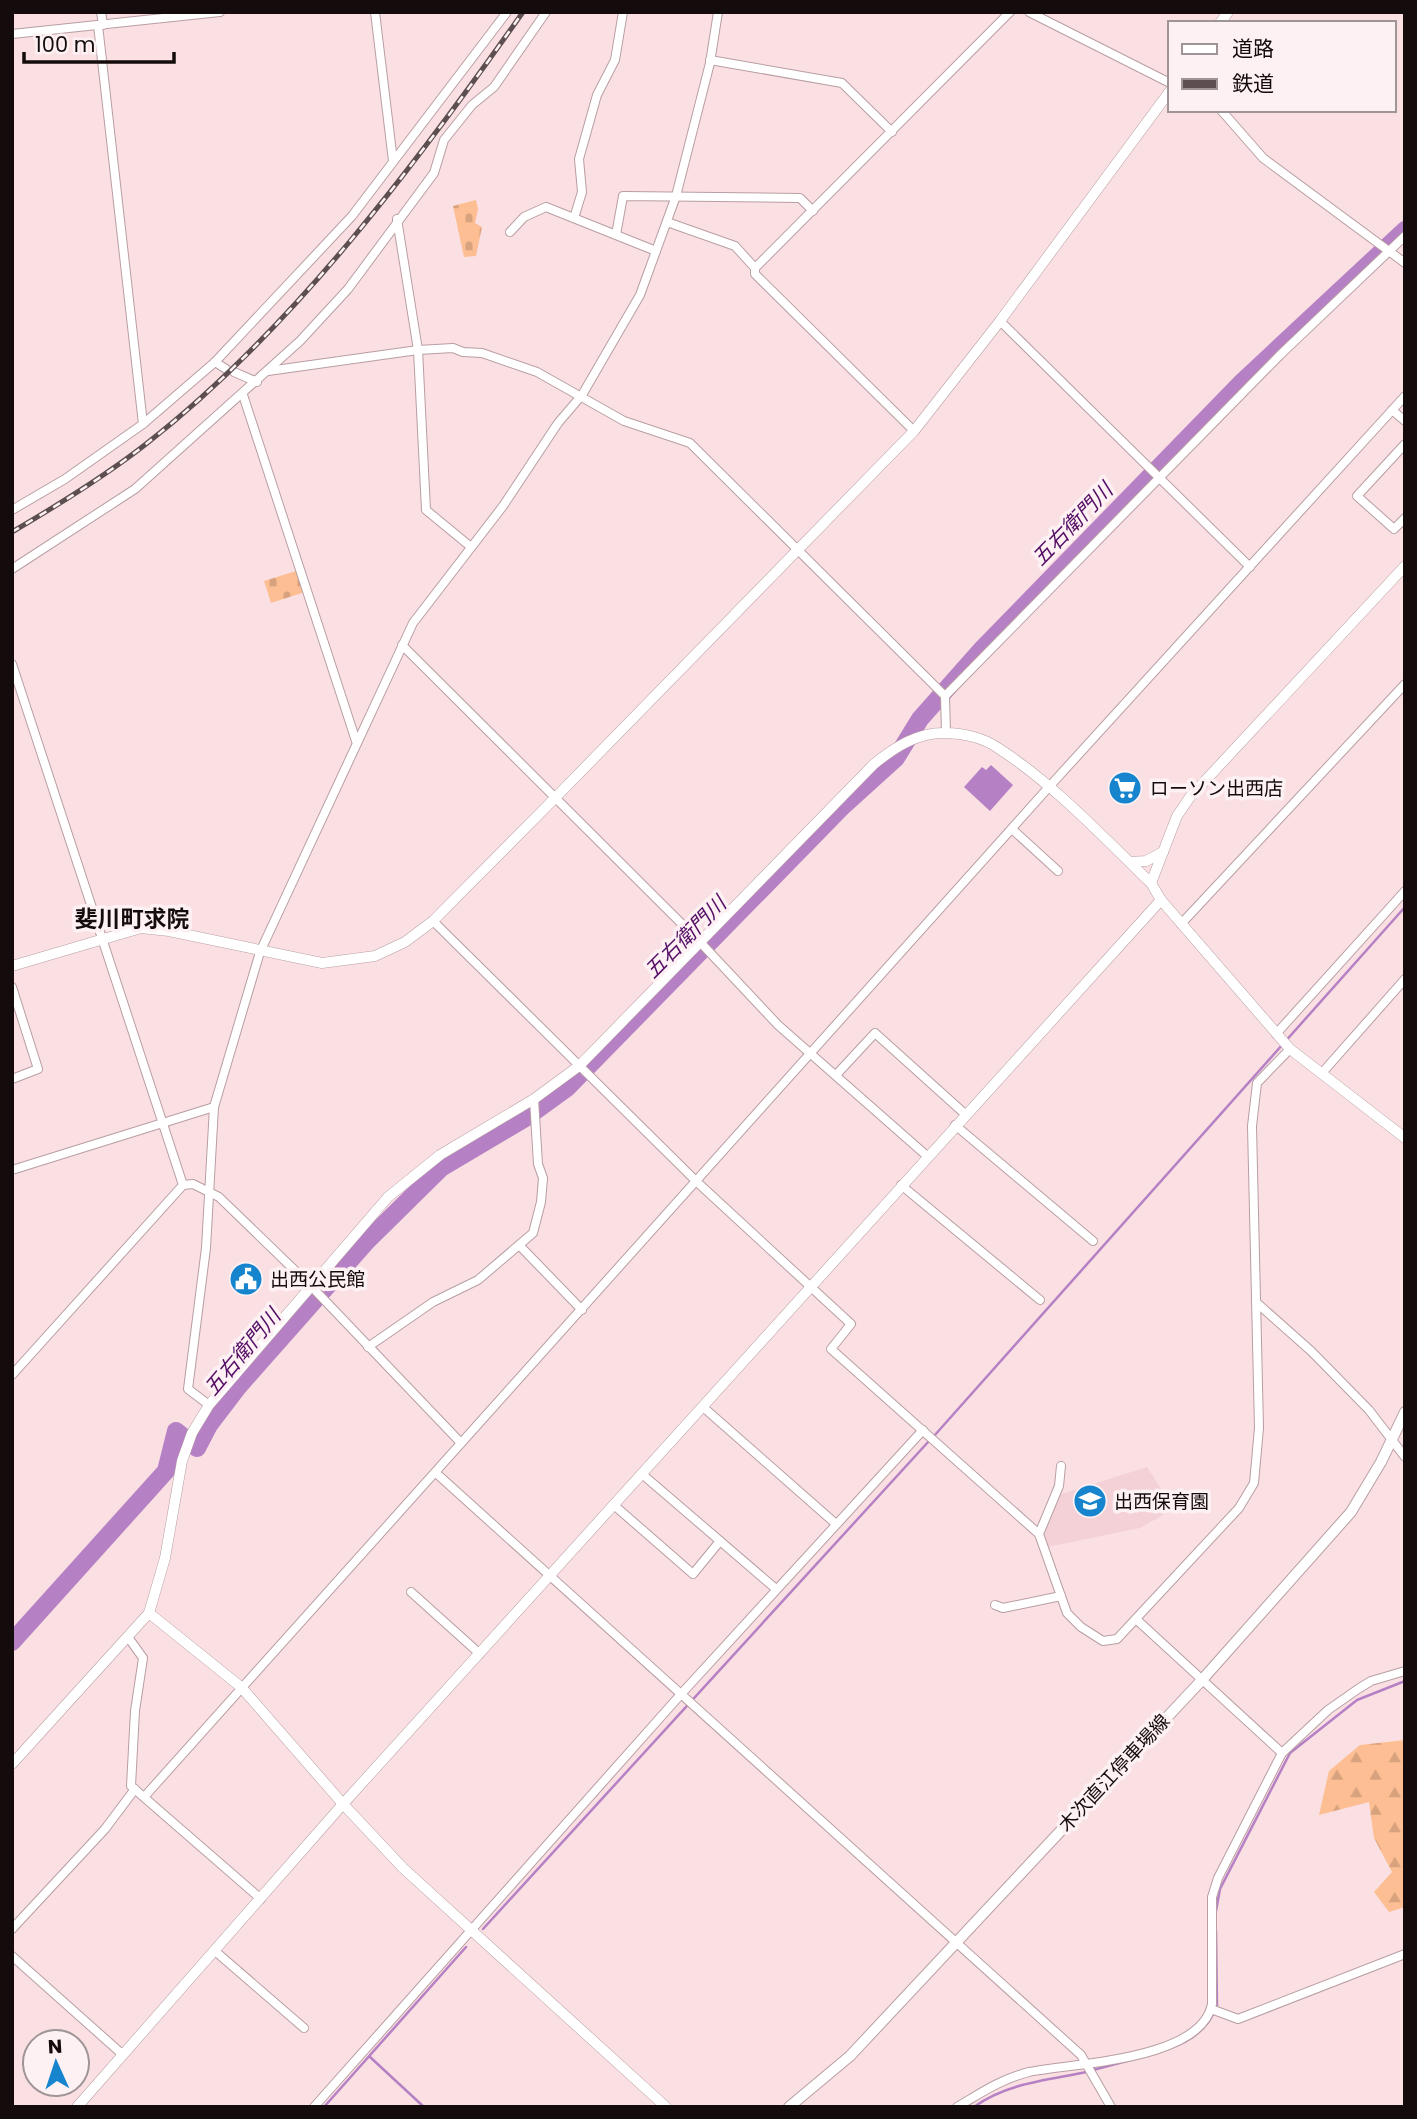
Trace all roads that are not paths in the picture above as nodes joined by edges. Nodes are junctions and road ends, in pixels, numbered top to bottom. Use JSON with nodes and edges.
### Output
{"nodes":[{"id":1,"x":101,"y":12,"type":"edge"},
{"id":2,"x":220,"y":12,"type":"edge"},
{"id":3,"x":375,"y":12,"type":"edge"},
{"id":4,"x":507,"y":12,"type":"edge"},
{"id":5,"x":546,"y":12,"type":"edge"},
{"id":6,"x":624,"y":12,"type":"edge"},
{"id":7,"x":718,"y":12,"type":"edge"},
{"id":8,"x":1010,"y":12,"type":"edge"},
{"id":9,"x":1029,"y":12,"type":"edge"},
{"id":10,"x":1055,"y":12,"type":"edge"},
{"id":11,"x":1049,"y":21,"type":"junction"},
{"id":12,"x":100,"y":25,"type":"junction"},
{"id":13,"x":12,"y":34,"type":"edge"},
{"id":14,"x":710,"y":60,"type":"junction"},
{"id":15,"x":1168,"y":82,"type":"edge"},
{"id":16,"x":1168,"y":94,"type":"edge"},
{"id":17,"x":1223,"y":112,"type":"edge"},
{"id":18,"x":892,"y":132,"type":"junction"},
{"id":19,"x":393,"y":161,"type":"junction"},
{"id":20,"x":676,"y":196,"type":"junction"},
{"id":21,"x":813,"y":211,"type":"junction"},
{"id":22,"x":574,"y":218,"type":"junction"},
{"id":23,"x":397,"y":219,"type":"junction"},
{"id":24,"x":667,"y":222,"type":"junction"},
{"id":25,"x":510,"y":232,"type":"dead end"},
{"id":26,"x":616,"y":235,"type":"junction"},
{"id":27,"x":1405,"y":236,"type":"edge"},
{"id":28,"x":656,"y":251,"type":"junction"},
{"id":29,"x":1389,"y":251,"type":"junction"},
{"id":30,"x":1405,"y":263,"type":"edge"},
{"id":31,"x":755,"y":268,"type":"junction"},
{"id":32,"x":1000,"y":321,"type":"junction"},
{"id":33,"x":418,"y":350,"type":"junction"},
{"id":34,"x":215,"y":362,"type":"junction"},
{"id":35,"x":268,"y":371,"type":"junction"},
{"id":36,"x":257,"y":382,"type":"junction"},
{"id":37,"x":243,"y":395,"type":"junction"},
{"id":38,"x":582,"y":395,"type":"junction"},
{"id":39,"x":1405,"y":396,"type":"edge"},
{"id":40,"x":1392,"y":410,"type":"junction"},
{"id":41,"x":1405,"y":422,"type":"edge"},
{"id":42,"x":143,"y":424,"type":"junction"},
{"id":43,"x":914,"y":431,"type":"junction"},
{"id":44,"x":1405,"y":444,"type":"edge"},
{"id":45,"x":1158,"y":478,"type":"junction"},
{"id":46,"x":12,"y":510,"type":"edge"},
{"id":47,"x":1405,"y":518,"type":"edge"},
{"id":48,"x":471,"y":547,"type":"junction"},
{"id":49,"x":799,"y":551,"type":"junction"},
{"id":50,"x":1405,"y":566,"type":"edge"},
{"id":51,"x":1250,"y":567,"type":"junction"},
{"id":52,"x":12,"y":569,"type":"edge"},
{"id":53,"x":402,"y":645,"type":"junction"},
{"id":54,"x":12,"y":664,"type":"edge"},
{"id":55,"x":1405,"y":684,"type":"edge"},
{"id":56,"x":945,"y":696,"type":"junction"},
{"id":57,"x":946,"y":733,"type":"junction"},
{"id":58,"x":356,"y":741,"type":"junction"},
{"id":59,"x":1048,"y":788,"type":"junction"},
{"id":60,"x":555,"y":798,"type":"junction"},
{"id":61,"x":1012,"y":829,"type":"junction"},
{"id":62,"x":1163,"y":852,"type":"junction"},
{"id":63,"x":1129,"y":862,"type":"junction"},
{"id":64,"x":1058,"y":871,"type":"dead end"},
{"id":65,"x":1151,"y":883,"type":"junction"},
{"id":66,"x":1405,"y":891,"type":"edge"},
{"id":67,"x":1161,"y":900,"type":"junction"},
{"id":68,"x":433,"y":920,"type":"junction"},
{"id":69,"x":1181,"y":924,"type":"junction"},
{"id":70,"x":101,"y":938,"type":"junction"},
{"id":71,"x":700,"y":942,"type":"junction"},
{"id":72,"x":260,"y":952,"type":"junction"},
{"id":73,"x":12,"y":966,"type":"edge"},
{"id":74,"x":1405,"y":979,"type":"edge"},
{"id":75,"x":12,"y":987,"type":"edge"},
{"id":76,"x":1276,"y":1034,"type":"junction"},
{"id":77,"x":1290,"y":1049,"type":"junction"},
{"id":78,"x":813,"y":1054,"type":"junction"},
{"id":79,"x":579,"y":1066,"type":"junction"},
{"id":80,"x":1322,"y":1073,"type":"junction"},
{"id":81,"x":836,"y":1075,"type":"junction"},
{"id":82,"x":12,"y":1079,"type":"edge"},
{"id":83,"x":534,"y":1100,"type":"junction"},
{"id":84,"x":214,"y":1107,"type":"junction"},
{"id":85,"x":965,"y":1114,"type":"junction"},
{"id":86,"x":162,"y":1121,"type":"junction"},
{"id":87,"x":955,"y":1125,"type":"junction"},
{"id":88,"x":1405,"y":1138,"type":"edge"},
{"id":89,"x":927,"y":1156,"type":"junction"},
{"id":90,"x":12,"y":1170,"type":"edge"},
{"id":91,"x":697,"y":1182,"type":"junction"},
{"id":92,"x":183,"y":1185,"type":"junction"},
{"id":93,"x":901,"y":1185,"type":"junction"},
{"id":94,"x":208,"y":1190,"type":"junction"},
{"id":95,"x":1093,"y":1241,"type":"dead end"},
{"id":96,"x":519,"y":1245,"type":"junction"},
{"id":97,"x":311,"y":1286,"type":"junction"},
{"id":98,"x":810,"y":1287,"type":"junction"},
{"id":99,"x":1040,"y":1300,"type":"dead end"},
{"id":100,"x":1257,"y":1303,"type":"junction"},
{"id":101,"x":582,"y":1310,"type":"junction"},
{"id":102,"x":368,"y":1347,"type":"junction"},
{"id":103,"x":12,"y":1375,"type":"edge"},
{"id":104,"x":209,"y":1405,"type":"junction"},
{"id":105,"x":703,"y":1407,"type":"junction"},
{"id":106,"x":1405,"y":1412,"type":"edge"},
{"id":107,"x":923,"y":1430,"type":"junction"},
{"id":108,"x":1391,"y":1441,"type":"junction"},
{"id":109,"x":461,"y":1443,"type":"junction"},
{"id":110,"x":1405,"y":1457,"type":"edge"},
{"id":111,"x":1061,"y":1466,"type":"dead end"},
{"id":112,"x":436,"y":1473,"type":"junction"},
{"id":113,"x":642,"y":1474,"type":"junction"},
{"id":114,"x":615,"y":1506,"type":"junction"},
{"id":115,"x":836,"y":1524,"type":"junction"},
{"id":116,"x":1039,"y":1534,"type":"junction"},
{"id":117,"x":720,"y":1541,"type":"junction"},
{"id":118,"x":551,"y":1577,"type":"junction"},
{"id":119,"x":776,"y":1589,"type":"junction"},
{"id":120,"x":411,"y":1592,"type":"dead end"},
{"id":121,"x":1061,"y":1596,"type":"junction"},
{"id":122,"x":995,"y":1605,"type":"dead end"},
{"id":123,"x":149,"y":1613,"type":"junction"},
{"id":124,"x":1137,"y":1620,"type":"junction"},
{"id":125,"x":128,"y":1637,"type":"junction"},
{"id":126,"x":480,"y":1654,"type":"junction"},
{"id":127,"x":1405,"y":1671,"type":"edge"},
{"id":128,"x":1201,"y":1681,"type":"junction"},
{"id":129,"x":241,"y":1687,"type":"junction"},
{"id":130,"x":682,"y":1693,"type":"junction"},
{"id":131,"x":1282,"y":1753,"type":"junction"},
{"id":132,"x":12,"y":1764,"type":"edge"},
{"id":133,"x":135,"y":1789,"type":"junction"},
{"id":134,"x":145,"y":1796,"type":"junction"},
{"id":135,"x":343,"y":1804,"type":"junction"},
{"id":136,"x":261,"y":1899,"type":"junction"},
{"id":137,"x":12,"y":1929,"type":"edge"},
{"id":138,"x":472,"y":1931,"type":"junction"},
{"id":139,"x":956,"y":1943,"type":"junction"},
{"id":140,"x":215,"y":1951,"type":"junction"},
{"id":141,"x":1405,"y":1954,"type":"edge"},
{"id":142,"x":12,"y":1956,"type":"edge"},
{"id":143,"x":1211,"y":2009,"type":"junction"},
{"id":144,"x":304,"y":2028,"type":"dead end"},
{"id":145,"x":121,"y":2054,"type":"junction"},
{"id":146,"x":1088,"y":2063,"type":"junction"},
{"id":147,"x":77,"y":2107,"type":"edge"},
{"id":148,"x":314,"y":2107,"type":"edge"},
{"id":149,"x":666,"y":2107,"type":"edge"},
{"id":150,"x":789,"y":2107,"type":"edge"},
{"id":151,"x":957,"y":2107,"type":"edge"},
{"id":152,"x":1111,"y":2107,"type":"edge"}],
"edges":[{"from":1,"to":12,"type":"street"},
{"from":2,"to":12,"type":"street"},
{"from":3,"to":19,"type":"street"},
{"from":4,"to":19,"type":"street"},
{"from":5,"to":23,"type":"street"},
{"from":6,"to":22,"type":"street"},
{"from":7,"to":14,"type":"street"},
{"from":8,"to":18,"type":"street"},
{"from":9,"to":11,"type":"street"},
{"from":10,"to":11,"type":"street"},
{"from":11,"to":15,"type":"street"},
{"from":12,"to":13,"type":"street"},
{"from":12,"to":42,"type":"street"},
{"from":14,"to":18,"type":"street"},
{"from":14,"to":20,"type":"street"},
{"from":16,"to":32,"type":"street"},
{"from":17,"to":29,"type":"street"},
{"from":18,"to":21,"type":"street"},
{"from":19,"to":34,"type":"street"},
{"from":20,"to":21,"type":"street"},
{"from":20,"to":24,"type":"street"},
{"from":20,"to":26,"type":"street"},
{"from":21,"to":31,"type":"street"},
{"from":22,"to":25,"type":"street"},
{"from":22,"to":26,"type":"street"},
{"from":23,"to":33,"type":"street"},
{"from":23,"to":35,"type":"street"},
{"from":24,"to":28,"type":"street"},
{"from":24,"to":31,"type":"street"},
{"from":26,"to":28,"type":"street"},
{"from":27,"to":29,"type":"street"},
{"from":28,"to":38,"type":"street"},
{"from":29,"to":30,"type":"street"},
{"from":29,"to":45,"type":"street"},
{"from":31,"to":43,"type":"street"},
{"from":32,"to":43,"type":"street"},
{"from":32,"to":45,"type":"street"},
{"from":33,"to":35,"type":"street"},
{"from":33,"to":38,"type":"street"},
{"from":33,"to":48,"type":"street"},
{"from":34,"to":36,"type":"street"},
{"from":34,"to":42,"type":"street"},
{"from":35,"to":36,"type":"street"},
{"from":36,"to":37,"type":"street"},
{"from":37,"to":52,"type":"street"},
{"from":37,"to":58,"type":"street"},
{"from":38,"to":48,"type":"street"},
{"from":38,"to":49,"type":"street"},
{"from":39,"to":40,"type":"street"},
{"from":40,"to":41,"type":"street"},
{"from":40,"to":51,"type":"street"},
{"from":42,"to":46,"type":"street"},
{"from":43,"to":49,"type":"street"},
{"from":44,"to":47,"type":"street"},
{"from":45,"to":51,"type":"street"},
{"from":45,"to":56,"type":"street"},
{"from":48,"to":53,"type":"street"},
{"from":49,"to":56,"type":"street"},
{"from":49,"to":60,"type":"street"},
{"from":50,"to":62,"type":"street"},
{"from":51,"to":59,"type":"street"},
{"from":53,"to":58,"type":"street"},
{"from":53,"to":60,"type":"street"},
{"from":54,"to":70,"type":"street"},
{"from":55,"to":69,"type":"street"},
{"from":56,"to":57,"type":"street"},
{"from":57,"to":59,"type":"street"},
{"from":57,"to":71,"type":"street"},
{"from":58,"to":72,"type":"street"},
{"from":59,"to":61,"type":"street"},
{"from":59,"to":63,"type":"street"},
{"from":60,"to":68,"type":"street"},
{"from":60,"to":71,"type":"street"},
{"from":61,"to":64,"type":"street"},
{"from":61,"to":78,"type":"street"},
{"from":62,"to":63,"type":"street"},
{"from":62,"to":65,"type":"street"},
{"from":63,"to":65,"type":"street"},
{"from":65,"to":67,"type":"street"},
{"from":66,"to":76,"type":"street"},
{"from":67,"to":69,"type":"street"},
{"from":67,"to":85,"type":"street"},
{"from":68,"to":72,"type":"street"},
{"from":68,"to":79,"type":"street"},
{"from":69,"to":76,"type":"street"},
{"from":70,"to":72,"type":"street"},
{"from":70,"to":73,"type":"street"},
{"from":70,"to":86,"type":"street"},
{"from":71,"to":78,"type":"street"},
{"from":71,"to":79,"type":"street"},
{"from":72,"to":84,"type":"street"},
{"from":74,"to":80,"type":"street"},
{"from":75,"to":82,"type":"street"},
{"from":76,"to":77,"type":"street"},
{"from":77,"to":80,"type":"street"},
{"from":77,"to":100,"type":"street"},
{"from":78,"to":81,"type":"street"},
{"from":78,"to":91,"type":"street"},
{"from":79,"to":83,"type":"street"},
{"from":79,"to":91,"type":"street"},
{"from":80,"to":88,"type":"street"},
{"from":81,"to":85,"type":"street"},
{"from":81,"to":89,"type":"street"},
{"from":83,"to":96,"type":"street"},
{"from":83,"to":97,"type":"street"},
{"from":84,"to":86,"type":"street"},
{"from":84,"to":94,"type":"street"},
{"from":85,"to":87,"type":"street"},
{"from":86,"to":90,"type":"street"},
{"from":86,"to":92,"type":"street"},
{"from":87,"to":89,"type":"street"},
{"from":87,"to":95,"type":"street"},
{"from":89,"to":93,"type":"street"},
{"from":91,"to":98,"type":"street"},
{"from":91,"to":101,"type":"street"},
{"from":92,"to":94,"type":"street"},
{"from":92,"to":103,"type":"street"},
{"from":93,"to":98,"type":"street"},
{"from":93,"to":99,"type":"street"},
{"from":94,"to":97,"type":"street"},
{"from":94,"to":104,"type":"street"},
{"from":96,"to":101,"type":"street"},
{"from":96,"to":102,"type":"street"},
{"from":97,"to":102,"type":"street"},
{"from":97,"to":104,"type":"street"},
{"from":98,"to":105,"type":"street"},
{"from":98,"to":107,"type":"street"},
{"from":100,"to":108,"type":"street"},
{"from":100,"to":124,"type":"street"},
{"from":101,"to":109,"type":"street"},
{"from":102,"to":109,"type":"street"},
{"from":104,"to":123,"type":"street"},
{"from":105,"to":113,"type":"street"},
{"from":105,"to":115,"type":"street"},
{"from":106,"to":108,"type":"main road","name":"木次直江停車場線"},
{"from":107,"to":115,"type":"street"},
{"from":107,"to":116,"type":"street"},
{"from":108,"to":110,"type":"street"},
{"from":108,"to":128,"type":"main road","name":"木次直江停車場線"},
{"from":109,"to":112,"type":"street"},
{"from":111,"to":116,"type":"street"},
{"from":112,"to":118,"type":"street"},
{"from":112,"to":129,"type":"street"},
{"from":113,"to":114,"type":"street"},
{"from":113,"to":117,"type":"street"},
{"from":114,"to":117,"type":"street"},
{"from":114,"to":118,"type":"street"},
{"from":115,"to":119,"type":"street"},
{"from":116,"to":121,"type":"street"},
{"from":117,"to":119,"type":"street"},
{"from":118,"to":126,"type":"street"},
{"from":118,"to":130,"type":"street"},
{"from":119,"to":130,"type":"street"},
{"from":120,"to":126,"type":"street"},
{"from":121,"to":122,"type":"street"},
{"from":121,"to":124,"type":"street"},
{"from":123,"to":125,"type":"street"},
{"from":123,"to":129,"type":"street"},
{"from":124,"to":128,"type":"street"},
{"from":125,"to":132,"type":"street"},
{"from":125,"to":133,"type":"street"},
{"from":126,"to":135,"type":"street"},
{"from":127,"to":131,"type":"street"},
{"from":128,"to":131,"type":"street"},
{"from":128,"to":139,"type":"main road","name":"木次直江停車場線"},
{"from":129,"to":134,"type":"street"},
{"from":129,"to":135,"type":"street"},
{"from":130,"to":138,"type":"street"},
{"from":130,"to":139,"type":"street"},
{"from":131,"to":143,"type":"street"},
{"from":133,"to":134,"type":"street"},
{"from":133,"to":137,"type":"street"},
{"from":134,"to":136,"type":"street"},
{"from":135,"to":136,"type":"street"},
{"from":135,"to":138,"type":"street"},
{"from":136,"to":140,"type":"street"},
{"from":138,"to":148,"type":"street"},
{"from":138,"to":149,"type":"street"},
{"from":139,"to":146,"type":"street"},
{"from":139,"to":150,"type":"main road","name":"木次直江停車場線"},
{"from":140,"to":144,"type":"street"},
{"from":140,"to":145,"type":"street"},
{"from":141,"to":143,"type":"street"},
{"from":142,"to":145,"type":"street"},
{"from":143,"to":146,"type":"street"},
{"from":145,"to":147,"type":"street"},
{"from":146,"to":151,"type":"street"},
{"from":146,"to":152,"type":"street"}]}
